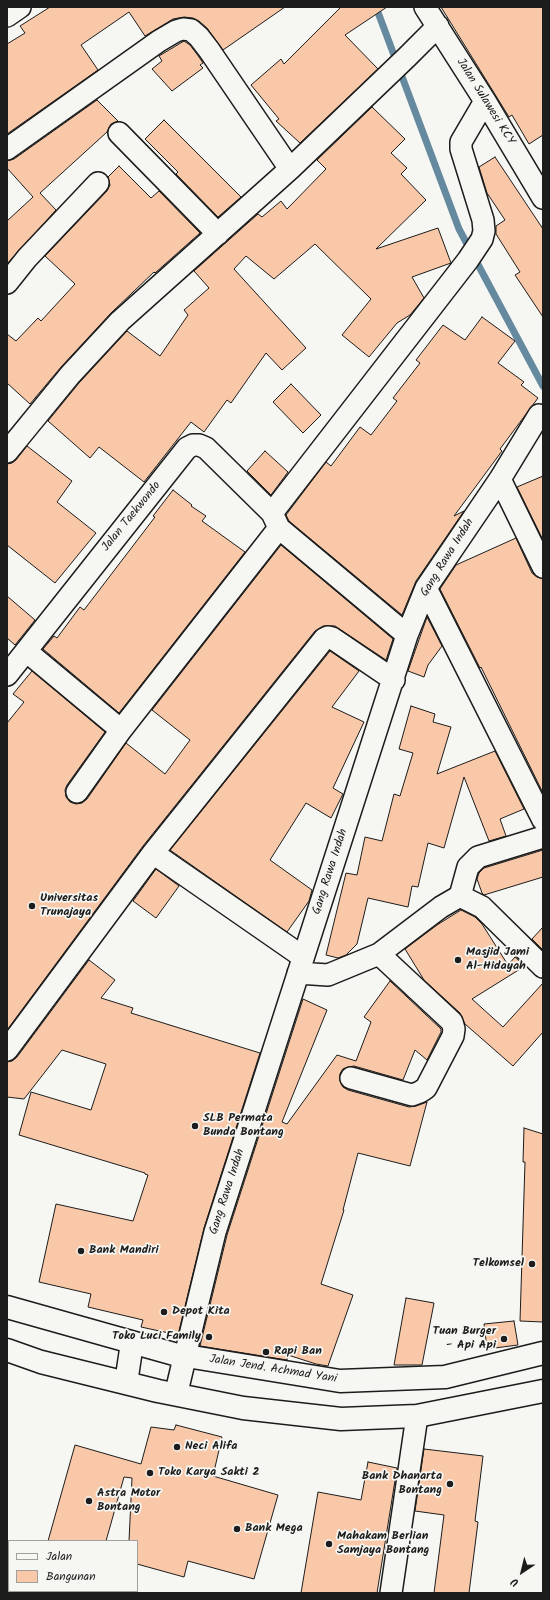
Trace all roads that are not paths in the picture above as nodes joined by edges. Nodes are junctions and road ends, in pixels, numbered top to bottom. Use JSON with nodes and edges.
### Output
{"nodes":[{"id":1,"x":20,"y":7,"type":"edge"},
{"id":2,"x":425,"y":7,"type":"edge"},
{"id":3,"x":7,"y":16,"type":"edge"},
{"id":4,"x":438,"y":26,"type":"junction"},
{"id":5,"x":484,"y":101,"type":"junction"},
{"id":6,"x":119,"y":133,"type":"dead end"},
{"id":7,"x":7,"y":149,"type":"edge"},
{"id":8,"x":290,"y":169,"type":"junction"},
{"id":9,"x":98,"y":183,"type":"dead end"},
{"id":10,"x":543,"y":198,"type":"edge"},
{"id":11,"x":218,"y":234,"type":"junction"},
{"id":12,"x":7,"y":282,"type":"edge"},
{"id":13,"x":539,"y":415,"type":"dead end"},
{"id":14,"x":7,"y":452,"type":"edge"},
{"id":15,"x":500,"y":479,"type":"junction"},
{"id":16,"x":275,"y":521,"type":"junction"},
{"id":17,"x":543,"y":567,"type":"edge"},
{"id":18,"x":426,"y":588,"type":"junction"},
{"id":19,"x":407,"y":635,"type":"junction"},
{"id":20,"x":26,"y":651,"type":"junction"},
{"id":21,"x":7,"y":675,"type":"edge"},
{"id":22,"x":394,"y":680,"type":"junction"},
{"id":23,"x":121,"y":730,"type":"junction"},
{"id":24,"x":77,"y":792,"type":"dead end"},
{"id":25,"x":543,"y":820,"type":"edge"},
{"id":26,"x":543,"y":837,"type":"edge"},
{"id":27,"x":153,"y":852,"type":"junction"},
{"id":28,"x":460,"y":896,"type":"junction"},
{"id":29,"x":379,"y":954,"type":"junction"},
{"id":30,"x":301,"y":965,"type":"junction"},
{"id":31,"x":543,"y":967,"type":"edge"},
{"id":32,"x":7,"y":1050,"type":"edge"},
{"id":33,"x":351,"y":1078,"type":"dead end"},
{"id":34,"x":7,"y":1307,"type":"edge"},
{"id":35,"x":132,"y":1343,"type":"junction"},
{"id":36,"x":7,"y":1350,"type":"edge"},
{"id":37,"x":543,"y":1353,"type":"edge"},
{"id":38,"x":185,"y":1356,"type":"junction"},
{"id":39,"x":126,"y":1382,"type":"junction"},
{"id":40,"x":543,"y":1390,"type":"edge"},
{"id":41,"x":176,"y":1394,"type":"junction"},
{"id":42,"x":416,"y":1416,"type":"junction"},
{"id":43,"x":391,"y":1593,"type":"edge"}],
"edges":[{"from":1,"to":3,"type":"street"},
{"from":2,"to":4,"type":"street","name":"Jalan Sulawesi KCY"},
{"from":4,"to":5,"type":"street","name":"Jalan Sulawesi KCY"},
{"from":4,"to":8,"type":"street"},
{"from":5,"to":10,"type":"street","name":"Jalan Sulawesi KCY"},
{"from":5,"to":16,"type":"street"},
{"from":6,"to":11,"type":"street"},
{"from":7,"to":8,"type":"street"},
{"from":8,"to":11,"type":"street"},
{"from":9,"to":12,"type":"street"},
{"from":11,"to":14,"type":"street"},
{"from":13,"to":15,"type":"street","name":"Gang Rawa Indah"},
{"from":15,"to":17,"type":"street"},
{"from":15,"to":18,"type":"street","name":"Gang Rawa Indah"},
{"from":16,"to":19,"type":"street"},
{"from":16,"to":20,"type":"street","name":"Jalan Taekwondo"},
{"from":16,"to":23,"type":"street"},
{"from":18,"to":19,"type":"street","name":"Gang Rawa Indah"},
{"from":18,"to":25,"type":"street"},
{"from":19,"to":22,"type":"street","name":"Gang Rawa Indah"},
{"from":20,"to":21,"type":"street","name":"Jalan Taekwondo"},
{"from":20,"to":23,"type":"street"},
{"from":22,"to":27,"type":"street"},
{"from":22,"to":30,"type":"street","name":"Gang Rawa Indah"},
{"from":23,"to":24,"type":"street"},
{"from":26,"to":28,"type":"street"},
{"from":27,"to":30,"type":"street"},
{"from":27,"to":32,"type":"street"},
{"from":28,"to":29,"type":"street"},
{"from":28,"to":31,"type":"street"},
{"from":29,"to":30,"type":"street"},
{"from":29,"to":33,"type":"street"},
{"from":30,"to":38,"type":"street","name":"Gang Rawa Indah"},
{"from":34,"to":35,"type":"street","name":"Jalan Jend. Achmad Yani"},
{"from":35,"to":38,"type":"street","name":"Jalan Jend. Achmad Yani"},
{"from":35,"to":39,"type":"street"},
{"from":36,"to":39,"type":"street"},
{"from":37,"to":38,"type":"street","name":"Jalan Jend. Achmad Yani"},
{"from":38,"to":41,"type":"street"},
{"from":39,"to":41,"type":"street"},
{"from":40,"to":42,"type":"street"},
{"from":41,"to":42,"type":"street"},
{"from":42,"to":43,"type":"street"}]}
